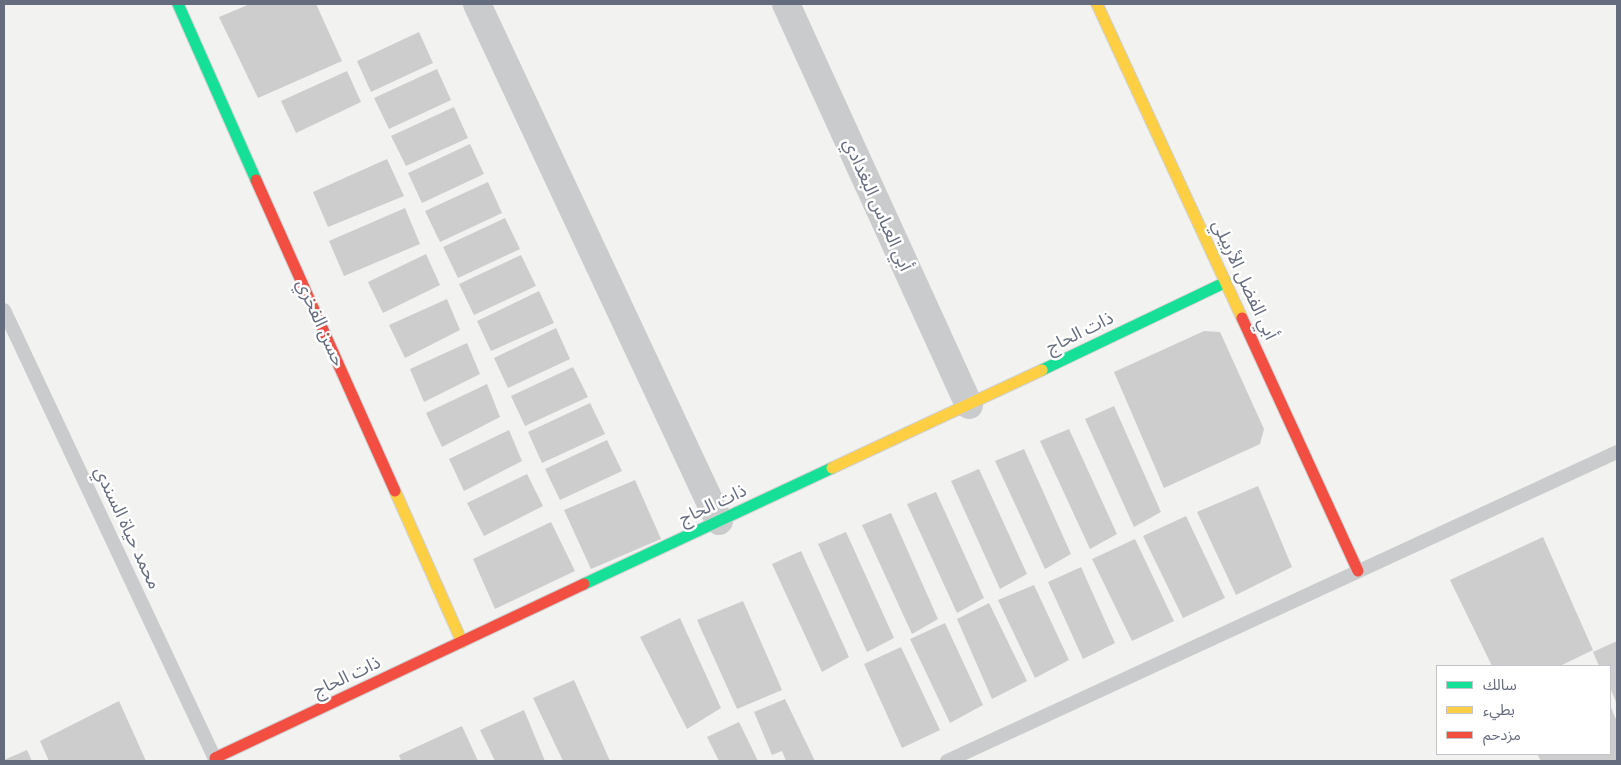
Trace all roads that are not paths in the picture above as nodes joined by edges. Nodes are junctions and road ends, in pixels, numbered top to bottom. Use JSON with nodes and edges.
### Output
{"nodes":[{"id":1,"x":178,"y":4,"type":"edge"},
{"id":2,"x":478,"y":4,"type":"edge"},
{"id":3,"x":786,"y":4,"type":"edge"},
{"id":4,"x":1096,"y":4,"type":"edge"},
{"id":5,"x":1226,"y":282,"type":"junction"},
{"id":6,"x":4,"y":310,"type":"edge"},
{"id":7,"x":969,"y":405,"type":"junction"},
{"id":8,"x":1617,"y":452,"type":"edge"},
{"id":9,"x":719,"y":521,"type":"junction"},
{"id":10,"x":1358,"y":571,"type":"junction"},
{"id":11,"x":462,"y":642,"type":"junction"},
{"id":12,"x":215,"y":760,"type":"edge"},
{"id":13,"x":947,"y":761,"type":"edge"}],
"edges":[{"from":1,"to":11,"type":"street","name":"حسن الفخري"},
{"from":2,"to":9,"type":"street"},
{"from":3,"to":7,"type":"street","name":"أبي العباس البغدادي"},
{"from":4,"to":5,"type":"street","name":"أبي الفضل الأربيلي"},
{"from":5,"to":7,"type":"street","name":"ذات الحاج"},
{"from":5,"to":10,"type":"street","name":"أبي الفضل الأربيلي"},
{"from":6,"to":12,"type":"lane","name":"محمد حياة السندي"},
{"from":7,"to":9,"type":"street","name":"ذات الحاج"},
{"from":8,"to":10,"type":"lane"},
{"from":9,"to":11,"type":"street","name":"ذات الحاج"},
{"from":10,"to":13,"type":"lane"},
{"from":11,"to":12,"type":"street","name":"ذات الحاج"}]}
